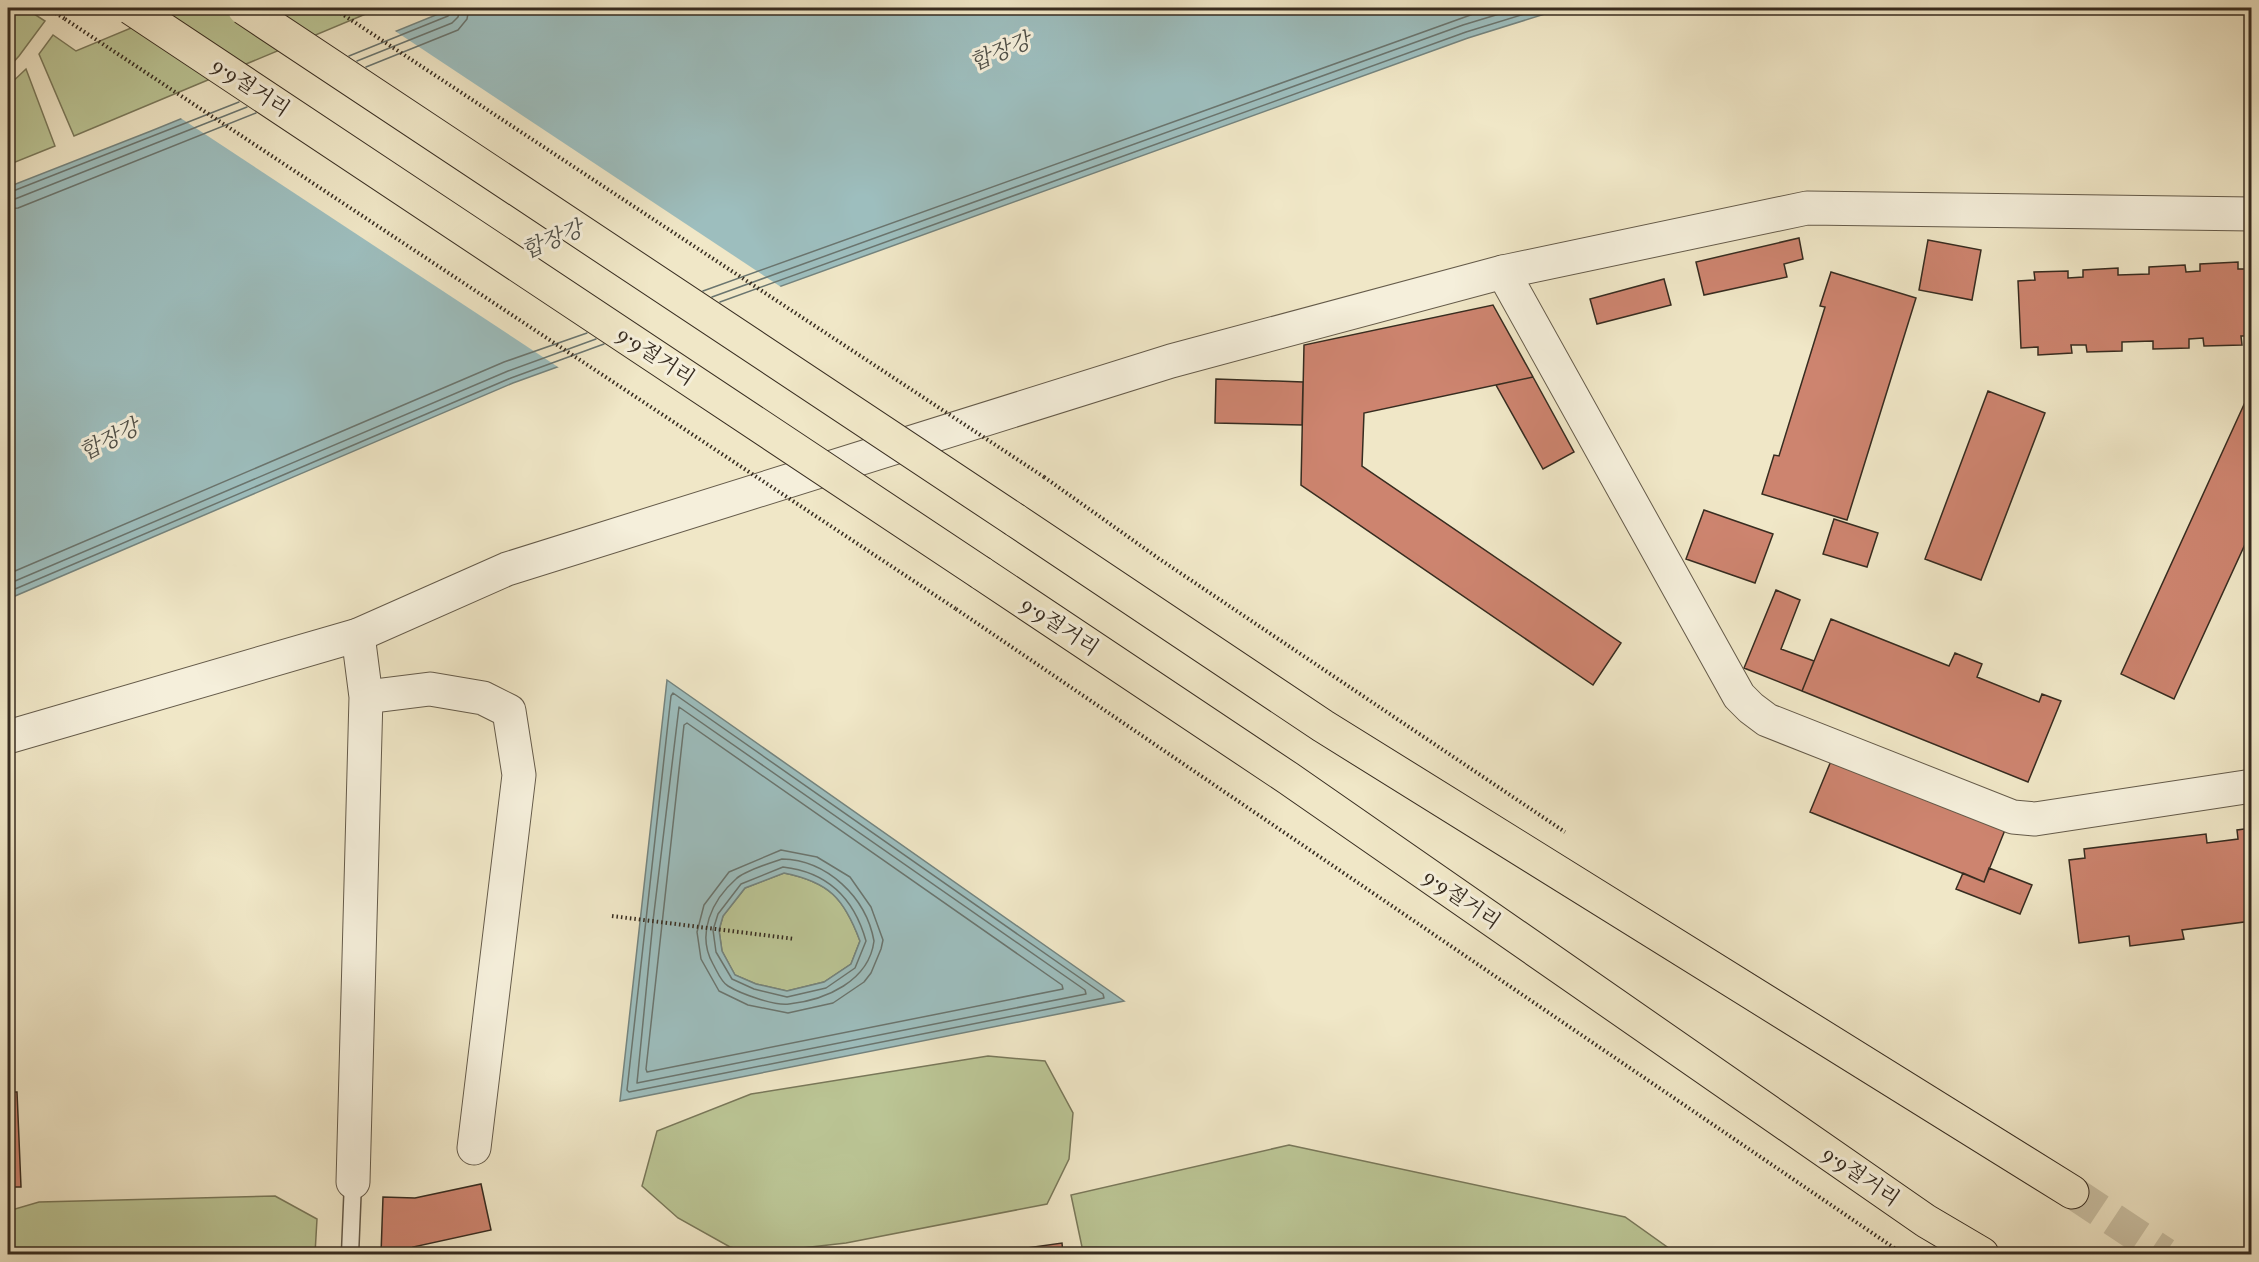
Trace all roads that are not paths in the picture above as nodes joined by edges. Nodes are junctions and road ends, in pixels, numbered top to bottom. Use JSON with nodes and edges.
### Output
{"nodes":[{"id":1,"x":131,"y":8,"type":"edge"},
{"id":2,"x":244,"y":8,"type":"edge"},
{"id":3,"x":2252,"y":214,"type":"edge"},
{"id":4,"x":1503,"y":272,"type":"junction"},
{"id":5,"x":358,"y":634,"type":"junction"},
{"id":6,"x":366,"y":697,"type":"junction"},
{"id":7,"x":8,"y":737,"type":"edge"},
{"id":8,"x":2252,"y":786,"type":"edge"},
{"id":9,"x":474,"y":1148,"type":"dead end"},
{"id":10,"x":353,"y":1182,"type":"joint"},
{"id":11,"x":2072,"y":1191,"type":"tunnel mouth"},
{"id":12,"x":350,"y":1254,"type":"edge"},
{"id":13,"x":1982,"y":1254,"type":"edge"}],
"edges":[{"from":1,"to":13,"type":"highway","name":"9·9절거리","bridge":true},
{"from":2,"to":11,"type":"highway","bridge":true},
{"from":3,"to":4,"type":"street"},
{"from":4,"to":5,"type":"street"},
{"from":4,"to":8,"type":"street"},
{"from":5,"to":6,"type":"street"},
{"from":5,"to":7,"type":"street"},
{"from":6,"to":9,"type":"street"},
{"from":6,"to":10,"type":"street"},
{"from":10,"to":12,"type":"lane"}]}
